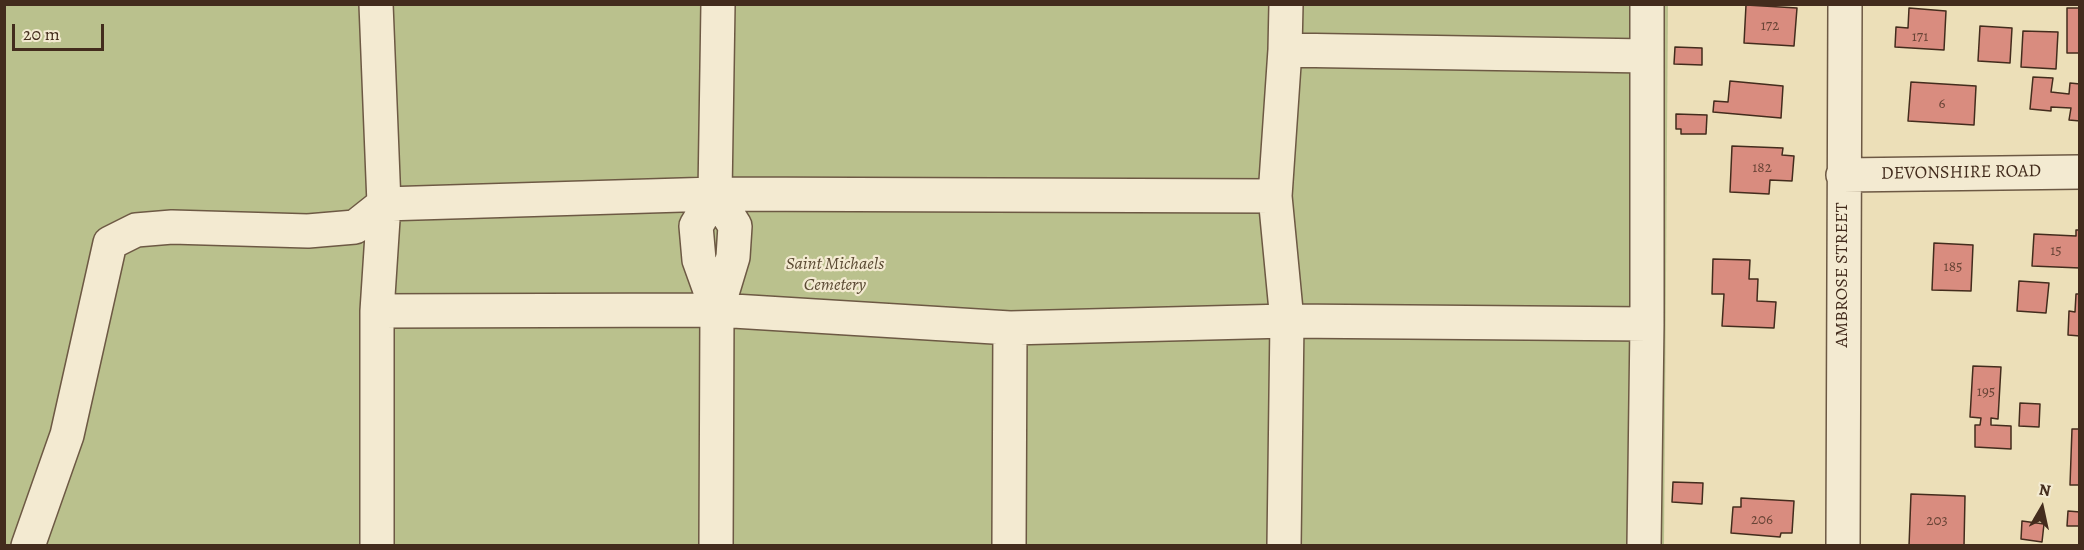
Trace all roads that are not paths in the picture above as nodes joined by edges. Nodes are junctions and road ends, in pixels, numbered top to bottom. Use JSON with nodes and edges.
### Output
{"nodes":[{"id":1,"x":376,"y":4,"type":"edge"},
{"id":2,"x":718,"y":4,"type":"edge"},
{"id":3,"x":1286,"y":4,"type":"edge"},
{"id":4,"x":1647,"y":4,"type":"edge"},
{"id":5,"x":1845,"y":4,"type":"edge"},
{"id":6,"x":1285,"y":50,"type":"junction"},
{"id":7,"x":1647,"y":56,"type":"junction"},
{"id":8,"x":2079,"y":172,"type":"edge"},
{"id":9,"x":1843,"y":175,"type":"junction"},
{"id":10,"x":715,"y":194,"type":"junction"},
{"id":11,"x":1275,"y":196,"type":"junction"},
{"id":12,"x":384,"y":204,"type":"junction"},
{"id":13,"x":717,"y":310,"type":"junction"},
{"id":14,"x":377,"y":311,"type":"junction"},
{"id":15,"x":1287,"y":321,"type":"junction"},
{"id":16,"x":1647,"y":324,"type":"junction"},
{"id":17,"x":1010,"y":328,"type":"junction"},
{"id":18,"x":28,"y":546,"type":"edge"},
{"id":19,"x":377,"y":546,"type":"edge"},
{"id":20,"x":716,"y":546,"type":"edge"},
{"id":21,"x":1009,"y":546,"type":"edge"},
{"id":22,"x":1284,"y":546,"type":"edge"},
{"id":23,"x":1644,"y":546,"type":"edge"},
{"id":24,"x":1844,"y":546,"type":"edge"}],
"edges":[{"from":1,"to":12,"type":"street"},
{"from":2,"to":10,"type":"street"},
{"from":3,"to":6,"type":"street"},
{"from":4,"to":7,"type":"street"},
{"from":5,"to":9,"type":"street","name":"AMBROSE STREET"},
{"from":6,"to":7,"type":"street"},
{"from":6,"to":11,"type":"street"},
{"from":7,"to":16,"type":"street"},
{"from":8,"to":9,"type":"street","name":"DEVONSHIRE ROAD"},
{"from":9,"to":24,"type":"street","name":"AMBROSE STREET"},
{"from":10,"to":11,"type":"street"},
{"from":10,"to":12,"type":"street"},
{"from":10,"to":13,"type":"street"},
{"from":11,"to":15,"type":"street"},
{"from":12,"to":14,"type":"street"},
{"from":12,"to":18,"type":"street"},
{"from":13,"to":14,"type":"street"},
{"from":13,"to":17,"type":"street"},
{"from":13,"to":20,"type":"street"},
{"from":14,"to":19,"type":"street"},
{"from":15,"to":16,"type":"street"},
{"from":15,"to":17,"type":"street"},
{"from":15,"to":22,"type":"street"},
{"from":16,"to":23,"type":"street"},
{"from":17,"to":21,"type":"street"}]}
